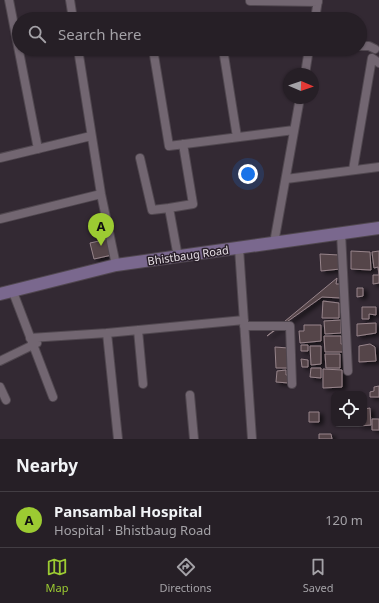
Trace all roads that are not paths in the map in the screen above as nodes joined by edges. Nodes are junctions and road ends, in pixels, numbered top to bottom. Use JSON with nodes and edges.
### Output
{"nodes":[{"id":1,"x":9,"y":0,"type":"edge"},
{"id":2,"x":70,"y":0,"type":"edge"},
{"id":3,"x":250,"y":0,"type":"edge"},
{"id":4,"x":318,"y":1,"type":"edge"},
{"id":5,"x":72,"y":12,"type":"edge"},
{"id":6,"x":316,"y":12,"type":"edge"},
{"id":7,"x":12,"y":15,"type":"edge"},
{"id":8,"x":367,"y":46,"type":"edge"},
{"id":9,"x":377,"y":48,"type":"edge"},
{"id":10,"x":20,"y":56,"type":"edge"},
{"id":11,"x":79,"y":56,"type":"edge"},
{"id":12,"x":154,"y":56,"type":"edge"},
{"id":13,"x":224,"y":56,"type":"edge"},
{"id":14,"x":308,"y":56,"type":"edge"},
{"id":15,"x":372,"y":58,"type":"junction"},
{"id":16,"x":379,"y":63,"type":"edge"},
{"id":17,"x":306,"y":68,"type":"edge"},
{"id":18,"x":299,"y":104,"type":"edge"},
{"id":19,"x":294,"y":130,"type":"junction"},
{"id":20,"x":91,"y":136,"type":"junction"},
{"id":21,"x":237,"y":137,"type":"junction"},
{"id":22,"x":183,"y":144,"type":"junction"},
{"id":23,"x":38,"y":149,"type":"junction"},
{"id":24,"x":0,"y":158,"type":"edge"},
{"id":25,"x":140,"y":158,"type":"dead end"},
{"id":26,"x":379,"y":167,"type":"edge"},
{"id":27,"x":353,"y":170,"type":"junction"},
{"id":28,"x":286,"y":179,"type":"junction"},
{"id":29,"x":101,"y":194,"type":"junction"},
{"id":30,"x":168,"y":208,"type":"junction"},
{"id":31,"x":0,"y":219,"type":"edge"},
{"id":32,"x":379,"y":228,"type":"edge"},
{"id":33,"x":341,"y":233,"type":"junction"},
{"id":34,"x":274,"y":243,"type":"junction"},
{"id":35,"x":239,"y":248,"type":"junction"},
{"id":36,"x":178,"y":257,"type":"junction"},
{"id":37,"x":116,"y":265,"type":"junction"},
{"id":38,"x":13,"y":292,"type":"junction"},
{"id":39,"x":0,"y":294,"type":"edge"},
{"id":40,"x":244,"y":323,"type":"junction"},
{"id":41,"x":138,"y":330,"type":"junction"},
{"id":42,"x":107,"y":333,"type":"junction"},
{"id":43,"x":32,"y":342,"type":"junction"},
{"id":44,"x":0,"y":361,"type":"edge"},
{"id":45,"x":348,"y":371,"type":"dead end"},
{"id":46,"x":143,"y":384,"type":"dead end"},
{"id":47,"x":292,"y":384,"type":"dead end"},
{"id":48,"x":0,"y":387,"type":"edge"},
{"id":49,"x":190,"y":395,"type":"dead end"},
{"id":50,"x":53,"y":397,"type":"dead end"},
{"id":51,"x":6,"y":400,"type":"dead end"},
{"id":52,"x":118,"y":439,"type":"edge"},
{"id":53,"x":194,"y":439,"type":"edge"},
{"id":54,"x":252,"y":439,"type":"edge"}],
"edges":[{"from":1,"to":7,"type":"street"},
{"from":2,"to":5,"type":"street"},
{"from":3,"to":4,"type":"street"},
{"from":4,"to":6,"type":"street"},
{"from":8,"to":9,"type":"street"},
{"from":9,"to":15,"type":"street"},
{"from":10,"to":23,"type":"street"},
{"from":11,"to":20,"type":"street"},
{"from":12,"to":22,"type":"street"},
{"from":13,"to":21,"type":"street"},
{"from":14,"to":17,"type":"street"},
{"from":15,"to":16,"type":"street"},
{"from":15,"to":27,"type":"street"},
{"from":18,"to":19,"type":"street"},
{"from":19,"to":21,"type":"street"},
{"from":19,"to":28,"type":"street"},
{"from":20,"to":23,"type":"street"},
{"from":20,"to":29,"type":"street"},
{"from":21,"to":22,"type":"street"},
{"from":22,"to":30,"type":"street"},
{"from":23,"to":24,"type":"street"},
{"from":25,"to":30,"type":"street"},
{"from":26,"to":27,"type":"street"},
{"from":27,"to":28,"type":"street"},
{"from":28,"to":34,"type":"street"},
{"from":29,"to":31,"type":"street"},
{"from":29,"to":37,"type":"street"},
{"from":30,"to":36,"type":"street"},
{"from":32,"to":33,"type":"street","name":"Bhistbaug Road"},
{"from":33,"to":34,"type":"street","name":"Bhistbaug Road"},
{"from":33,"to":45,"type":"street"},
{"from":34,"to":35,"type":"street","name":"Bhistbaug Road"},
{"from":35,"to":36,"type":"street","name":"Bhistbaug Road"},
{"from":35,"to":40,"type":"street"},
{"from":36,"to":37,"type":"street","name":"Bhistbaug Road"},
{"from":37,"to":38,"type":"street","name":"Bhistbaug Road"},
{"from":38,"to":39,"type":"street","name":"Bhistbaug Road"},
{"from":38,"to":43,"type":"street"},
{"from":40,"to":41,"type":"street"},
{"from":40,"to":47,"type":"street"},
{"from":40,"to":54,"type":"street"},
{"from":41,"to":42,"type":"street"},
{"from":41,"to":46,"type":"street"},
{"from":42,"to":43,"type":"street"},
{"from":42,"to":52,"type":"street"},
{"from":43,"to":44,"type":"street"},
{"from":43,"to":50,"type":"street"},
{"from":48,"to":51,"type":"street"},
{"from":49,"to":53,"type":"street"}]}
